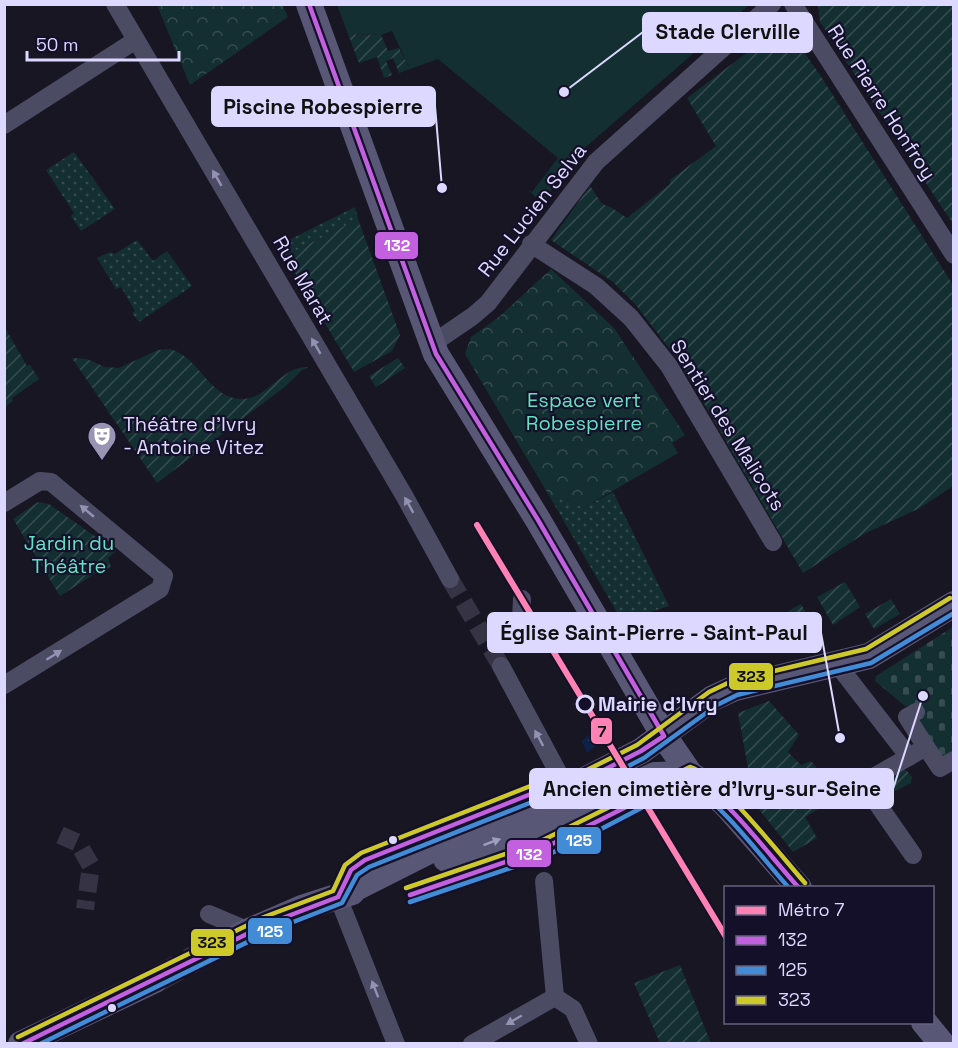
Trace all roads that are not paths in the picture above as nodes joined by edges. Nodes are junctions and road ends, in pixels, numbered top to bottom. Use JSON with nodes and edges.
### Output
{"nodes":[{"id":1,"x":116,"y":4,"type":"edge"},
{"id":2,"x":309,"y":4,"type":"edge"},
{"id":3,"x":772,"y":4,"type":"edge"},
{"id":4,"x":793,"y":4,"type":"edge"},
{"id":5,"x":136,"y":40,"type":"junction"},
{"id":6,"x":4,"y":125,"type":"edge"},
{"id":7,"x":531,"y":244,"type":"junction"},
{"id":8,"x":954,"y":255,"type":"edge"},
{"id":9,"x":432,"y":344,"type":"junction"},
{"id":10,"x":4,"y":503,"type":"edge"},
{"id":11,"x":773,"y":542,"type":"dead end"},
{"id":12,"x":450,"y":579,"type":"tunnel mouth"},
{"id":13,"x":522,"y":599,"type":"dead end"},
{"id":14,"x":954,"y":604,"type":"edge"},
{"id":15,"x":520,"y":642,"type":"dead end"},
{"id":16,"x":837,"y":664,"type":"junction"},
{"id":17,"x":501,"y":666,"type":"tunnel mouth"},
{"id":18,"x":4,"y":685,"type":"edge"},
{"id":19,"x":916,"y":712,"type":"dead end"},
{"id":20,"x":664,"y":736,"type":"junction"},
{"id":21,"x":926,"y":747,"type":"junction"},
{"id":22,"x":909,"y":757,"type":"junction"},
{"id":23,"x":954,"y":760,"type":"edge"},
{"id":24,"x":690,"y":774,"type":"junction"},
{"id":25,"x":567,"y":789,"type":"junction"},
{"id":26,"x":574,"y":814,"type":"junction"},
{"id":27,"x":913,"y":855,"type":"dead end"},
{"id":28,"x":544,"y":881,"type":"dead end"},
{"id":29,"x":797,"y":886,"type":"edge"},
{"id":30,"x":338,"y":897,"type":"junction"},
{"id":31,"x":209,"y":914,"type":"dead end"},
{"id":32,"x":249,"y":931,"type":"junction"},
{"id":33,"x":205,"y":953,"type":"tunnel mouth"},
{"id":34,"x":156,"y":980,"type":"tunnel mouth"},
{"id":35,"x":555,"y":997,"type":"junction"},
{"id":36,"x":925,"y":1024,"type":"edge"},
{"id":37,"x":21,"y":1044,"type":"edge"},
{"id":38,"x":396,"y":1044,"type":"edge"},
{"id":39,"x":472,"y":1044,"type":"edge"},
{"id":40,"x":589,"y":1044,"type":"edge"},
{"id":41,"x":942,"y":1044,"type":"edge"}],
"edges":[{"from":1,"to":5,"type":"street","name":"Rue Marat"},
{"from":2,"to":9,"type":"main road"},
{"from":3,"to":7,"type":"street","name":"Rue Lucien Selva"},
{"from":4,"to":8,"type":"street","name":"Rue Pierre Honfroy"},
{"from":5,"to":6,"type":"street"},
{"from":12,"to":5,"type":"street","name":"Rue Marat","one_way":true},
{"from":7,"to":9,"type":"street","name":"Rue Lucien Selva"},
{"from":7,"to":11,"type":"street","name":"Sentier des Malicots"},
{"from":9,"to":20,"type":"main road"},
{"from":18,"to":10,"type":"street","one_way":true},
{"from":13,"to":15,"type":"street"},
{"from":14,"to":16,"type":"main road"},
{"from":16,"to":20,"type":"main road"},
{"from":16,"to":22,"type":"street"},
{"from":25,"to":17,"type":"street","one_way":true},
{"from":19,"to":21,"type":"street"},
{"from":20,"to":24,"type":"main road"},
{"from":20,"to":25,"type":"main road"},
{"from":21,"to":22,"type":"street"},
{"from":21,"to":23,"type":"street"},
{"from":22,"to":27,"type":"street"},
{"from":24,"to":26,"type":"main road"},
{"from":24,"to":29,"type":"main road"},
{"from":25,"to":26,"type":"street"},
{"from":25,"to":30,"type":"main road"},
{"from":30,"to":26,"type":"main road","one_way":true},
{"from":28,"to":35,"type":"street"},
{"from":30,"to":32,"type":"main road"},
{"from":38,"to":30,"type":"street","one_way":true},
{"from":31,"to":32,"type":"street"},
{"from":32,"to":33,"type":"main road"},
{"from":34,"to":37,"type":"main road"},
{"from":35,"to":39,"type":"street","one_way":true},
{"from":35,"to":40,"type":"street"},
{"from":36,"to":41,"type":"main road"}]}
